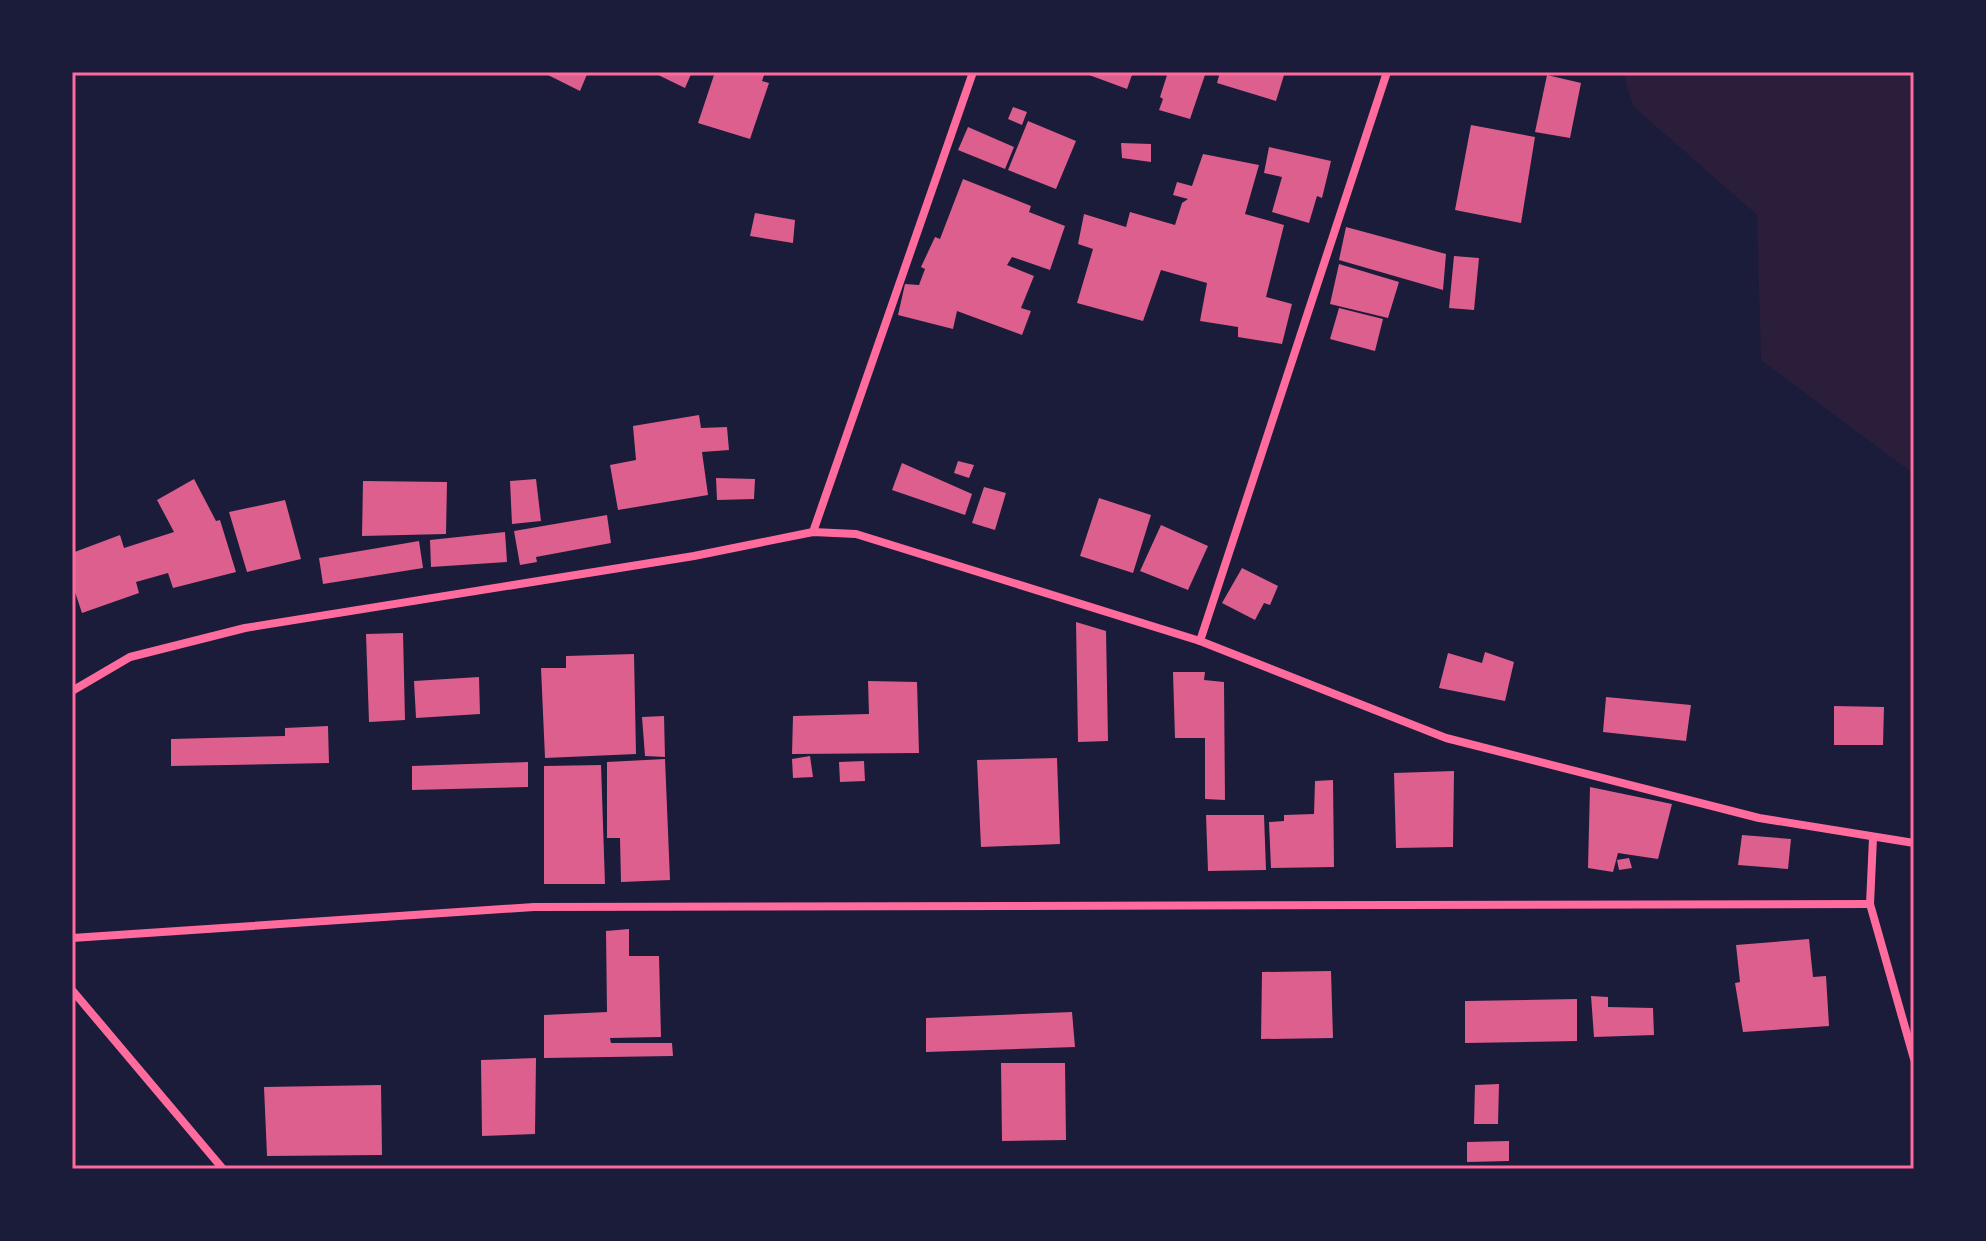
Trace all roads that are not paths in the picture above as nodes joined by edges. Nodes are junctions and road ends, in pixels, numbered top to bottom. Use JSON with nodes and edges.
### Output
{"nodes":[{"id":1,"x":973,"y":72,"type":"edge"},
{"id":2,"x":1387,"y":72,"type":"edge"},
{"id":3,"x":813,"y":532,"type":"junction"},
{"id":4,"x":1200,"y":641,"type":"junction"},
{"id":5,"x":72,"y":691,"type":"edge"},
{"id":6,"x":1873,"y":838,"type":"junction"},
{"id":7,"x":1914,"y":843,"type":"edge"},
{"id":8,"x":1870,"y":904,"type":"junction"},
{"id":9,"x":72,"y":938,"type":"edge"},
{"id":10,"x":72,"y":990,"type":"edge"},
{"id":11,"x":1914,"y":1059,"type":"edge"},
{"id":12,"x":223,"y":1169,"type":"edge"}],
"edges":[{"from":1,"to":3,"type":"street"},
{"from":2,"to":4,"type":"street"},
{"from":3,"to":4,"type":"street"},
{"from":3,"to":5,"type":"street"},
{"from":4,"to":6,"type":"street"},
{"from":6,"to":7,"type":"street"},
{"from":6,"to":8,"type":"street"},
{"from":8,"to":9,"type":"street"},
{"from":8,"to":11,"type":"street"},
{"from":10,"to":12,"type":"street"}]}
